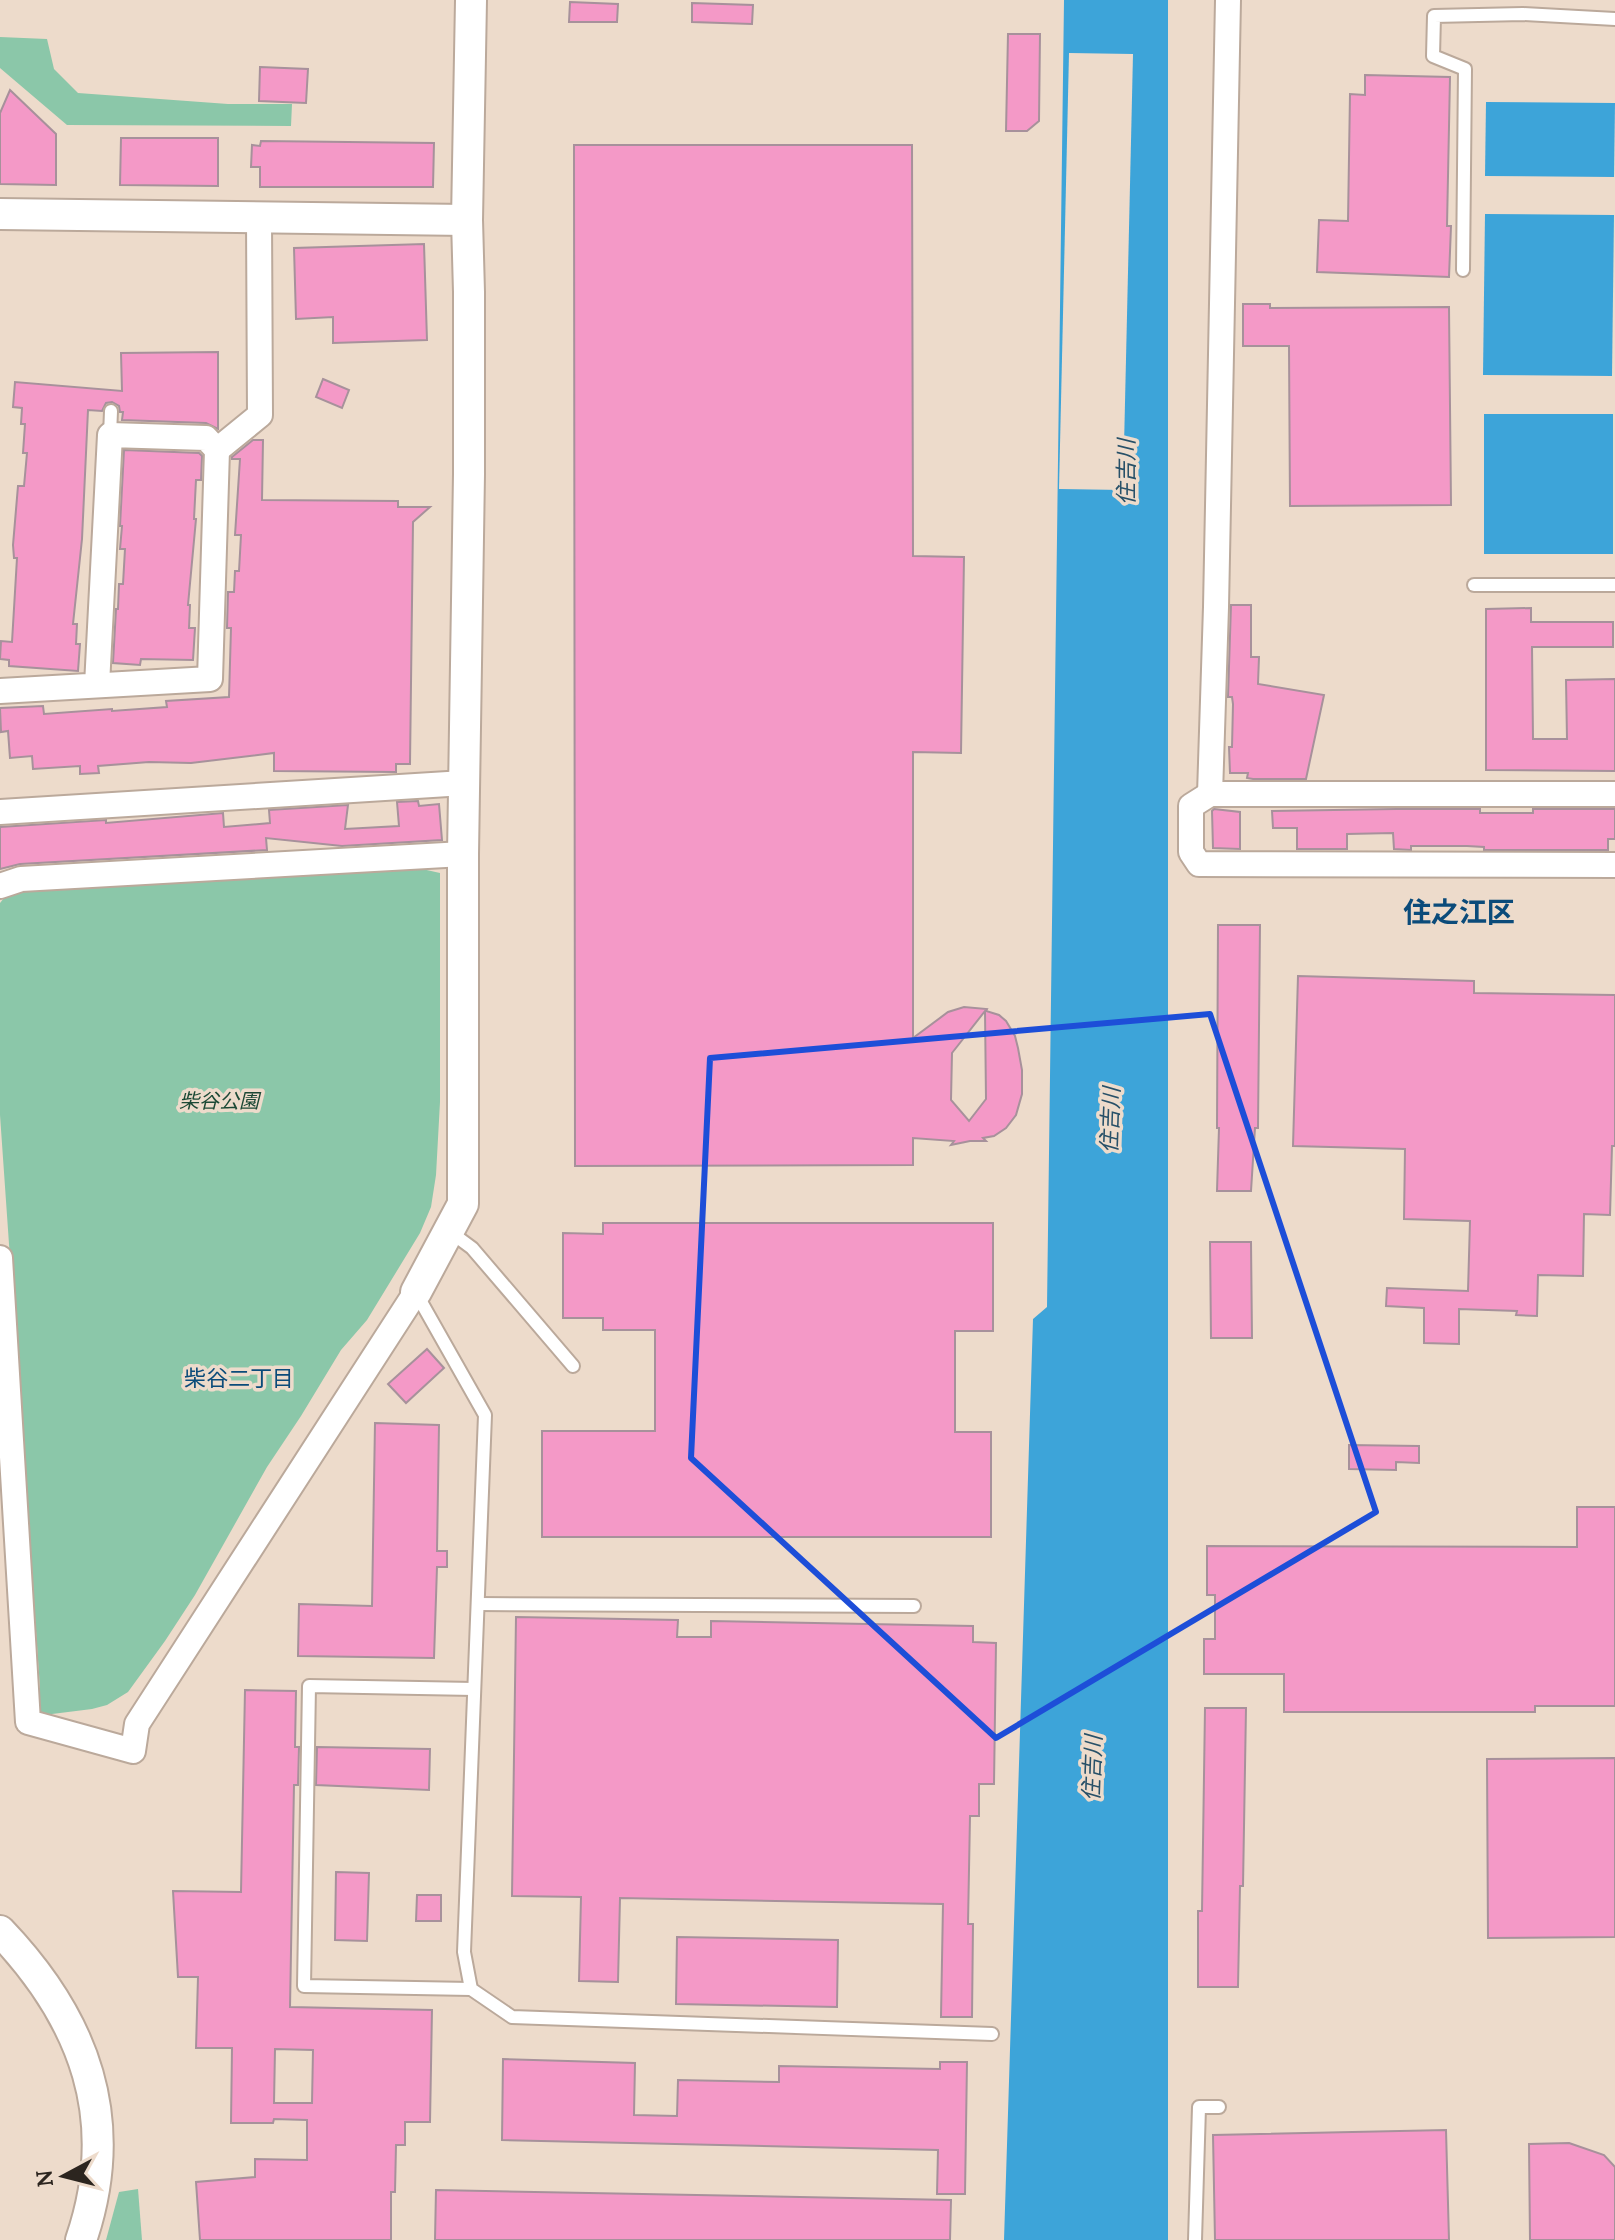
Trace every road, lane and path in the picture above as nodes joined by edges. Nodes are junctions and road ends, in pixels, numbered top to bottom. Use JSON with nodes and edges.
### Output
{"nodes":[{"id":1,"x":471,"y":0,"type":"edge"},
{"id":2,"x":1228,"y":0,"type":"edge"},
{"id":3,"x":1524,"y":0,"type":"edge"},
{"id":4,"x":1523,"y":14,"type":"junction"},
{"id":5,"x":1615,"y":19,"type":"edge"},
{"id":6,"x":0,"y":214,"type":"edge"},
{"id":7,"x":259,"y":218,"type":"junction"},
{"id":8,"x":467,"y":220,"type":"junction"},
{"id":9,"x":1463,"y":270,"type":"dead end"},
{"id":10,"x":217,"y":450,"type":"junction"},
{"id":11,"x":1474,"y":585,"type":"dead end"},
{"id":12,"x":1615,"y":585,"type":"edge"},
{"id":13,"x":97,"y":685,"type":"junction"},
{"id":14,"x":0,"y":691,"type":"edge"},
{"id":15,"x":464,"y":783,"type":"junction"},
{"id":16,"x":1210,"y":794,"type":"junction"},
{"id":17,"x":1615,"y":794,"type":"edge"},
{"id":18,"x":0,"y":812,"type":"edge"},
{"id":19,"x":463,"y":854,"type":"junction"},
{"id":20,"x":1615,"y":865,"type":"edge"},
{"id":21,"x":0,"y":886,"type":"edge"},
{"id":22,"x":449,"y":1231,"type":"junction"},
{"id":23,"x":0,"y":1258,"type":"edge"},
{"id":24,"x":416,"y":1292,"type":"junction"},
{"id":25,"x":573,"y":1366,"type":"dead end"},
{"id":26,"x":478,"y":1604,"type":"junction"},
{"id":27,"x":914,"y":1606,"type":"dead end"},
{"id":28,"x":474,"y":1689,"type":"junction"},
{"id":29,"x":4,"y":1935,"type":"edge"},
{"id":30,"x":471,"y":1989,"type":"junction"},
{"id":31,"x":992,"y":2034,"type":"dead end"},
{"id":32,"x":1219,"y":2107,"type":"dead end"},
{"id":33,"x":81,"y":2240,"type":"edge"},
{"id":34,"x":1195,"y":2240,"type":"edge"}],
"edges":[{"from":1,"to":8,"type":"street"},
{"from":2,"to":16,"type":"street"},
{"from":3,"to":4,"type":"lane"},
{"from":4,"to":5,"type":"lane"},
{"from":4,"to":9,"type":"lane"},
{"from":6,"to":7,"type":"street"},
{"from":7,"to":8,"type":"street"},
{"from":7,"to":10,"type":"street"},
{"from":8,"to":15,"type":"street"},
{"from":10,"to":13,"type":"street"},
{"from":10,"to":13,"type":"street"},
{"from":11,"to":12,"type":"lane"},
{"from":13,"to":14,"type":"street"},
{"from":15,"to":18,"type":"street"},
{"from":15,"to":19,"type":"street"},
{"from":16,"to":17,"type":"street"},
{"from":16,"to":20,"type":"street"},
{"from":19,"to":21,"type":"street"},
{"from":19,"to":22,"type":"street"},
{"from":22,"to":24,"type":"street"},
{"from":22,"to":25,"type":"lane"},
{"from":23,"to":24,"type":"street"},
{"from":24,"to":26,"type":"lane"},
{"from":26,"to":27,"type":"lane"},
{"from":26,"to":28,"type":"lane"},
{"from":28,"to":30,"type":"lane"},
{"from":28,"to":30,"type":"lane"},
{"from":29,"to":33,"type":"street"},
{"from":30,"to":31,"type":"lane"},
{"from":32,"to":34,"type":"lane"}]}
